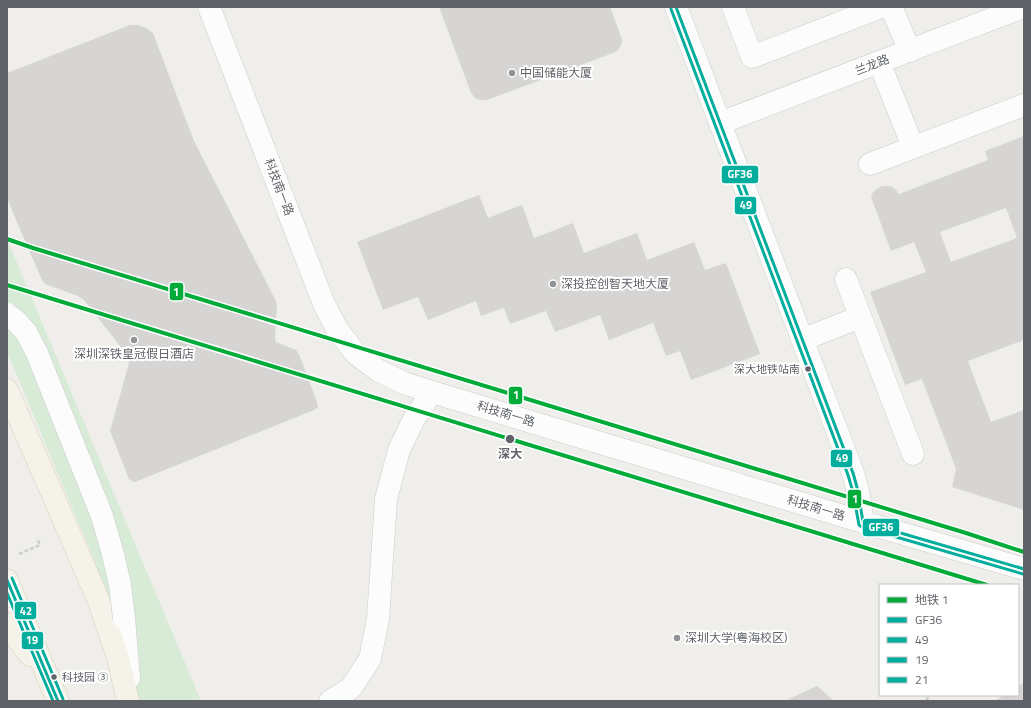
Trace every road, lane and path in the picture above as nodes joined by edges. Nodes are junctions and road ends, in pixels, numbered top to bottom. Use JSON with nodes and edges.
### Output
{"nodes":[{"id":1,"x":209,"y":7,"type":"edge"},
{"id":2,"x":676,"y":7,"type":"edge"},
{"id":3,"x":733,"y":7,"type":"edge"},
{"id":4,"x":881,"y":7,"type":"edge"},
{"id":5,"x":891,"y":7,"type":"edge"},
{"id":6,"x":1023,"y":7,"type":"edge"},
{"id":7,"x":910,"y":51,"type":"junction"},
{"id":8,"x":879,"y":62,"type":"junction"},
{"id":9,"x":1024,"y":105,"type":"edge"},
{"id":10,"x":720,"y":123,"type":"junction"},
{"id":11,"x":912,"y":147,"type":"junction"},
{"id":12,"x":870,"y":164,"type":"dead end"},
{"id":13,"x":846,"y":280,"type":"dead end"},
{"id":14,"x":7,"y":314,"type":"edge"},
{"id":15,"x":860,"y":317,"type":"junction"},
{"id":16,"x":802,"y":340,"type":"junction"},
{"id":17,"x":7,"y":390,"type":"edge"},
{"id":18,"x":432,"y":392,"type":"junction"},
{"id":19,"x":914,"y":454,"type":"dead end"},
{"id":20,"x":863,"y":522,"type":"junction"},
{"id":21,"x":36,"y":538,"type":"dead end"},
{"id":22,"x":19,"y":554,"type":"dead end"},
{"id":23,"x":1024,"y":569,"type":"edge"},
{"id":24,"x":7,"y":580,"type":"edge"},
{"id":25,"x":7,"y":625,"type":"edge"},
{"id":26,"x":49,"y":680,"type":"junction"},
{"id":27,"x":58,"y":701,"type":"edge"},
{"id":28,"x":129,"y":701,"type":"edge"},
{"id":29,"x":330,"y":701,"type":"edge"}],
"edges":[{"from":1,"to":18,"type":"street","name":"科技南一路"},
{"from":2,"to":10,"type":"street"},
{"from":3,"to":4,"type":"street"},
{"from":5,"to":7,"type":"street"},
{"from":6,"to":7,"type":"street","name":"兰龙路"},
{"from":7,"to":8,"type":"street","name":"兰龙路"},
{"from":8,"to":10,"type":"street","name":"兰龙路"},
{"from":8,"to":11,"type":"street"},
{"from":9,"to":11,"type":"street"},
{"from":10,"to":16,"type":"street"},
{"from":11,"to":12,"type":"street"},
{"from":13,"to":15,"type":"street"},
{"from":14,"to":28,"type":"street","bridge":true},
{"from":15,"to":16,"type":"street"},
{"from":15,"to":19,"type":"street"},
{"from":16,"to":20,"type":"street"},
{"from":17,"to":28,"type":"main road"},
{"from":18,"to":20,"type":"street","name":"科技南一路"},
{"from":18,"to":29,"type":"street"},
{"from":20,"to":23,"type":"street","name":"科技南一路"},
{"from":21,"to":22,"type":"path"},
{"from":24,"to":26,"type":"main road"},
{"from":25,"to":26,"type":"main road"},
{"from":26,"to":27,"type":"main road"}]}
